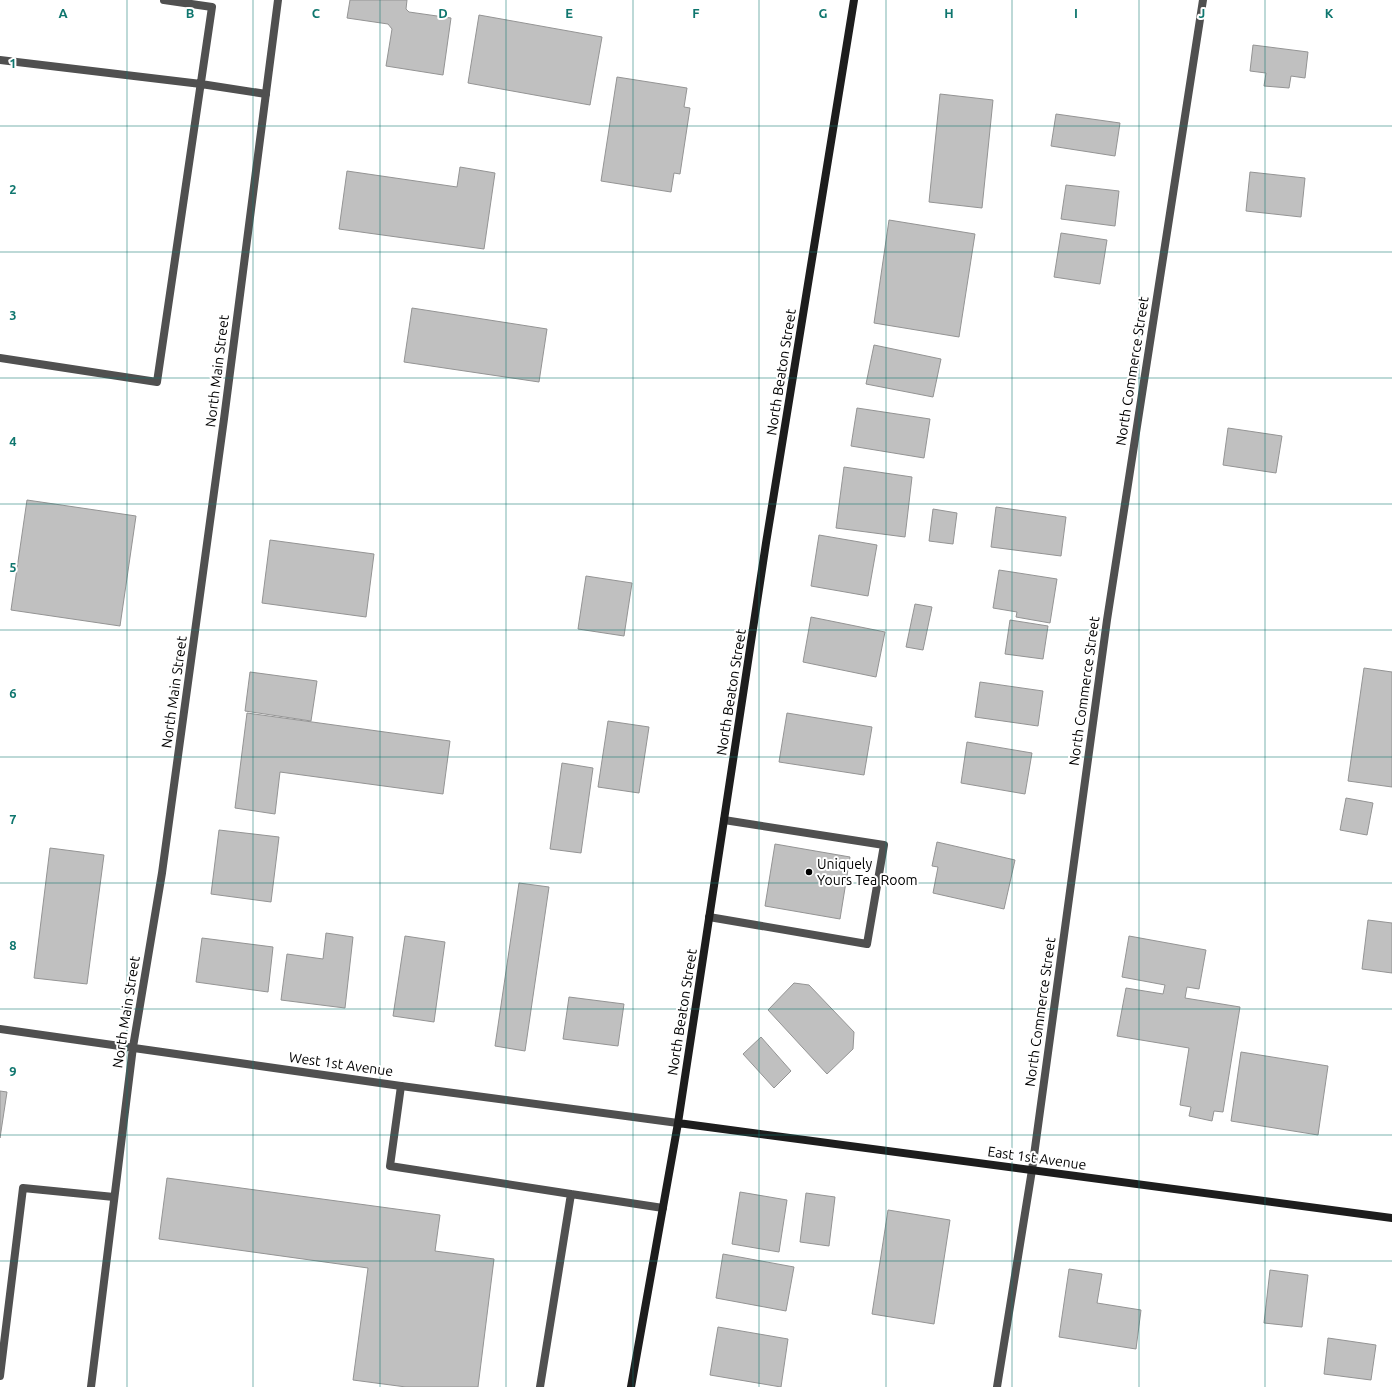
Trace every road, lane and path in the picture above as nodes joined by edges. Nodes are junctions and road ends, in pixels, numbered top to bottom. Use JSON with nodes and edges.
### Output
{"nodes":[{"id":1,"x":164,"y":0,"type":"edge"},
{"id":2,"x":278,"y":0,"type":"edge"},
{"id":3,"x":854,"y":0,"type":"edge"},
{"id":4,"x":1203,"y":0,"type":"edge"},
{"id":5,"x":0,"y":60,"type":"edge"},
{"id":6,"x":201,"y":84,"type":"junction"},
{"id":7,"x":266,"y":94,"type":"junction"},
{"id":8,"x":0,"y":358,"type":"edge"},
{"id":9,"x":724,"y":820,"type":"junction"},
{"id":10,"x":709,"y":917,"type":"junction"},
{"id":11,"x":0,"y":1029,"type":"edge"},
{"id":12,"x":133,"y":1047,"type":"junction"},
{"id":13,"x":401,"y":1086,"type":"junction"},
{"id":14,"x":678,"y":1123,"type":"junction"},
{"id":15,"x":1032,"y":1170,"type":"junction"},
{"id":16,"x":571,"y":1194,"type":"junction"},
{"id":17,"x":114,"y":1197,"type":"junction"},
{"id":18,"x":663,"y":1208,"type":"junction"},
{"id":19,"x":1392,"y":1218,"type":"edge"},
{"id":20,"x":0,"y":1376,"type":"edge"},
{"id":21,"x":91,"y":1387,"type":"edge"},
{"id":22,"x":540,"y":1387,"type":"edge"},
{"id":23,"x":631,"y":1387,"type":"edge"},
{"id":24,"x":997,"y":1387,"type":"edge"}],
"edges":[{"from":1,"to":6,"type":"street"},
{"from":2,"to":7,"type":"street","name":"North Main Street"},
{"from":3,"to":9,"type":"main road","name":"North Beaton Street"},
{"from":4,"to":15,"type":"street","name":"North Commerce Street"},
{"from":5,"to":6,"type":"street"},
{"from":6,"to":7,"type":"street"},
{"from":6,"to":8,"type":"street"},
{"from":7,"to":12,"type":"street","name":"North Main Street"},
{"from":9,"to":10,"type":"main road","name":"North Beaton Street"},
{"from":9,"to":10,"type":"street"},
{"from":10,"to":14,"type":"main road","name":"North Beaton Street"},
{"from":11,"to":12,"type":"street","name":"West 1st Avenue"},
{"from":12,"to":13,"type":"street","name":"West 1st Avenue"},
{"from":12,"to":17,"type":"street","name":"North Main Street"},
{"from":13,"to":14,"type":"street","name":"West 1st Avenue"},
{"from":13,"to":16,"type":"street"},
{"from":14,"to":15,"type":"main road","name":"East 1st Avenue"},
{"from":14,"to":18,"type":"main road","name":"North Beaton Street"},
{"from":15,"to":19,"type":"main road","name":"East 1st Avenue"},
{"from":15,"to":24,"type":"street","name":"North Commerce Street"},
{"from":16,"to":18,"type":"street"},
{"from":16,"to":22,"type":"street"},
{"from":17,"to":20,"type":"street"},
{"from":17,"to":21,"type":"street","name":"North Main Street"},
{"from":18,"to":23,"type":"main road","name":"North Beaton Street"}]}
